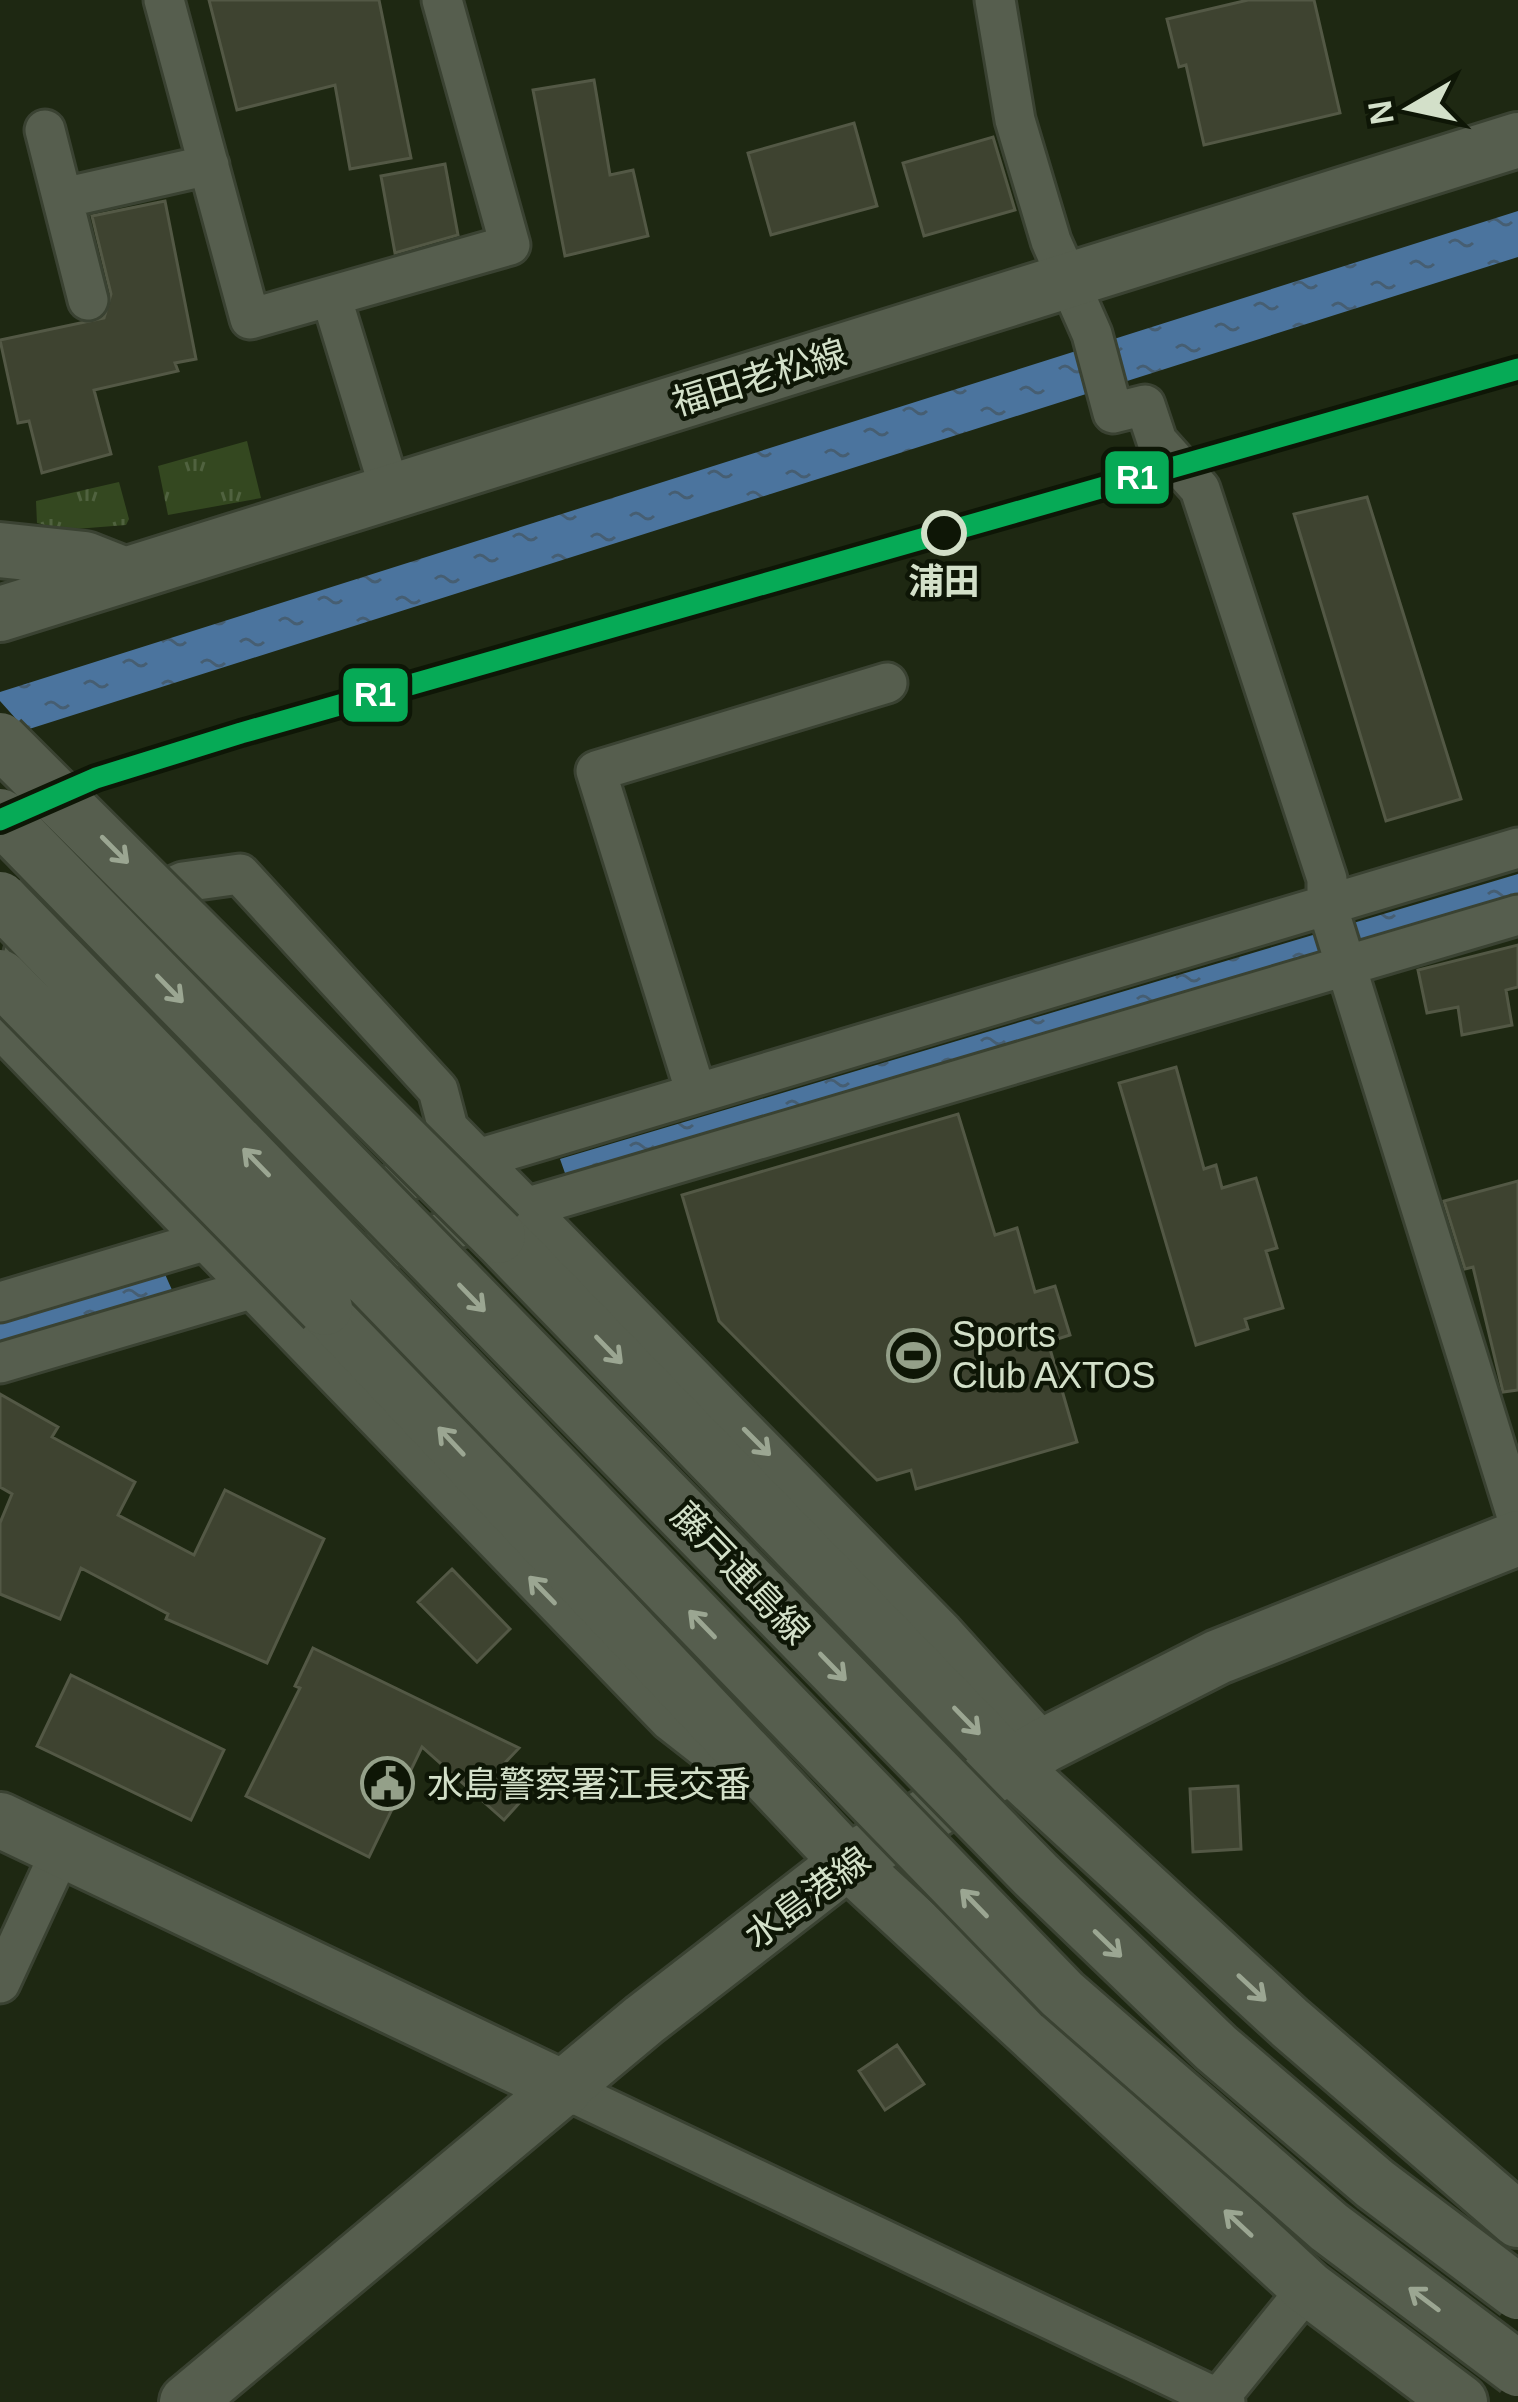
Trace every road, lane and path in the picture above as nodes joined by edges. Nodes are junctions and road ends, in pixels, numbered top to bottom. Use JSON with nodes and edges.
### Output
{"nodes":[{"id":1,"x":164,"y":0,"type":"edge"},
{"id":2,"x":442,"y":0,"type":"edge"},
{"id":3,"x":995,"y":0,"type":"edge"},
{"id":4,"x":45,"y":130,"type":"dead end"},
{"id":5,"x":1518,"y":140,"type":"edge"},
{"id":6,"x":209,"y":165,"type":"junction"},
{"id":7,"x":63,"y":198,"type":"junction"},
{"id":8,"x":1070,"y":282,"type":"junction"},
{"id":9,"x":331,"y":296,"type":"junction"},
{"id":10,"x":88,"y":300,"type":"dead end"},
{"id":11,"x":390,"y":490,"type":"junction"},
{"id":12,"x":0,"y":550,"type":"edge"},
{"id":13,"x":123,"y":574,"type":"junction"},
{"id":14,"x":0,"y":614,"type":"edge"},
{"id":15,"x":887,"y":682,"type":"dead end"},
{"id":16,"x":0,"y":740,"type":"edge"},
{"id":17,"x":0,"y":816,"type":"edge"},
{"id":18,"x":1518,"y":848,"type":"edge"},
{"id":19,"x":0,"y":899,"type":"edge"},
{"id":20,"x":1518,"y":914,"type":"edge"},
{"id":21,"x":1336,"y":935,"type":"junction"},
{"id":22,"x":0,"y":964,"type":"edge"},
{"id":23,"x":0,"y":977,"type":"edge"},
{"id":24,"x":0,"y":1028,"type":"edge"},
{"id":25,"x":696,"y":1093,"type":"junction"},
{"id":26,"x":477,"y":1157,"type":"junction"},
{"id":27,"x":513,"y":1222,"type":"junction"},
{"id":28,"x":207,"y":1240,"type":"junction"},
{"id":29,"x":253,"y":1289,"type":"junction"},
{"id":30,"x":0,"y":1302,"type":"edge"},
{"id":31,"x":0,"y":1363,"type":"edge"},
{"id":32,"x":1518,"y":1520,"type":"edge"},
{"id":33,"x":1518,"y":1538,"type":"edge"},
{"id":34,"x":1028,"y":1756,"type":"junction"},
{"id":35,"x":0,"y":1820,"type":"edge"},
{"id":36,"x":62,"y":1850,"type":"junction"},
{"id":37,"x":848,"y":1862,"type":"junction"},
{"id":38,"x":0,"y":1983,"type":"edge"},
{"id":39,"x":565,"y":2089,"type":"junction"},
{"id":40,"x":1518,"y":2220,"type":"edge"},
{"id":41,"x":1308,"y":2288,"type":"junction"},
{"id":42,"x":1518,"y":2292,"type":"edge"},
{"id":43,"x":1518,"y":2369,"type":"edge"},
{"id":44,"x":1222,"y":2401,"type":"edge"},
{"id":45,"x":187,"y":2402,"type":"edge"},
{"id":46,"x":1460,"y":2402,"type":"edge"}],
"edges":[{"from":1,"to":6,"type":"street"},
{"from":2,"to":9,"type":"street"},
{"from":3,"to":8,"type":"street"},
{"from":4,"to":7,"type":"street"},
{"from":5,"to":8,"type":"main road","name":"福田老松線"},
{"from":6,"to":7,"type":"street"},
{"from":6,"to":9,"type":"street"},
{"from":7,"to":10,"type":"street"},
{"from":8,"to":11,"type":"main road","name":"福田老松線"},
{"from":8,"to":21,"type":"street"},
{"from":9,"to":11,"type":"street"},
{"from":11,"to":13,"type":"main road","name":"福田老松線"},
{"from":12,"to":13,"type":"main road"},
{"from":13,"to":14,"type":"main road","name":"福田老松線"},
{"from":15,"to":25,"type":"street"},
{"from":16,"to":27,"type":"main road","one_way":true,"bridge":true},
{"from":17,"to":42,"type":"main road","name":"藤戸連島線","one_way":true,"bridge":true},
{"from":18,"to":21,"type":"street"},
{"from":43,"to":19,"type":"main road","name":"藤戸連島線","one_way":true,"bridge":true},
{"from":20,"to":21,"type":"street"},
{"from":21,"to":25,"type":"street"},
{"from":21,"to":27,"type":"street"},
{"from":21,"to":32,"type":"street"},
{"from":22,"to":26,"type":"street"},
{"from":37,"to":23,"type":"main road","one_way":true,"bridge":true},
{"from":24,"to":28,"type":"street"},
{"from":25,"to":26,"type":"street"},
{"from":26,"to":27,"type":"street"},
{"from":26,"to":28,"type":"street"},
{"from":27,"to":29,"type":"street"},
{"from":27,"to":34,"type":"main road","one_way":true},
{"from":28,"to":29,"type":"street"},
{"from":28,"to":30,"type":"street"},
{"from":29,"to":31,"type":"street"},
{"from":37,"to":29,"type":"street","one_way":true},
{"from":33,"to":34,"type":"main road","name":"水島港線"},
{"from":34,"to":37,"type":"main road","name":"水島港線"},
{"from":34,"to":40,"type":"main road","one_way":true},
{"from":35,"to":36,"type":"main road"},
{"from":36,"to":38,"type":"street"},
{"from":36,"to":39,"type":"main road"},
{"from":37,"to":39,"type":"main road","name":"水島港線"},
{"from":41,"to":37,"type":"main road","one_way":true},
{"from":39,"to":44,"type":"street"},
{"from":39,"to":45,"type":"main road","name":"水島港線"},
{"from":41,"to":44,"type":"street"},
{"from":41,"to":46,"type":"main road"}]}
